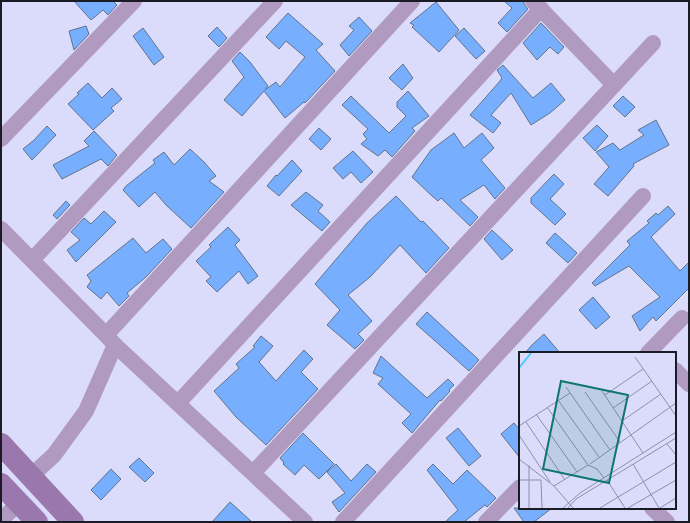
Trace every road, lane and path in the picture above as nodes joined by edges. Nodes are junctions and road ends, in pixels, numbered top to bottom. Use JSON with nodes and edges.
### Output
{"nodes":[{"id":1,"x":134,"y":1,"type":"edge"},
{"id":2,"x":275,"y":1,"type":"edge"},
{"id":3,"x":412,"y":1,"type":"edge"},
{"id":4,"x":537,"y":5,"type":"edge"},
{"id":5,"x":653,"y":43,"type":"dead end"},
{"id":6,"x":614,"y":85,"type":"junction"},
{"id":7,"x":1,"y":139,"type":"edge"},
{"id":8,"x":642,"y":196,"type":"dead end"},
{"id":9,"x":1,"y":229,"type":"edge"},
{"id":10,"x":32,"y":260,"type":"junction"},
{"id":11,"x":682,"y":318,"type":"dead end"},
{"id":12,"x":110,"y":340,"type":"junction"},
{"id":13,"x":652,"y":352,"type":"edge"},
{"id":14,"x":676,"y":371,"type":"edge"},
{"id":15,"x":689,"y":384,"type":"edge"},
{"id":16,"x":178,"y":403,"type":"junction"},
{"id":17,"x":1,"y":444,"type":"edge"},
{"id":18,"x":254,"y":473,"type":"junction"},
{"id":19,"x":30,"y":476,"type":"junction"},
{"id":20,"x":1,"y":484,"type":"edge"},
{"id":21,"x":519,"y":488,"type":"edge"},
{"id":22,"x":19,"y":504,"type":"junction"},
{"id":23,"x":653,"y":509,"type":"edge"},
{"id":24,"x":1,"y":520,"type":"edge"},
{"id":25,"x":37,"y":522,"type":"edge"},
{"id":26,"x":73,"y":522,"type":"edge"},
{"id":27,"x":305,"y":522,"type":"edge"},
{"id":28,"x":343,"y":522,"type":"edge"},
{"id":29,"x":487,"y":522,"type":"edge"},
{"id":30,"x":667,"y":522,"type":"edge"}],
"edges":[{"from":1,"to":7,"type":"street"},
{"from":2,"to":10,"type":"street"},
{"from":3,"to":12,"type":"street"},
{"from":4,"to":6,"type":"street"},
{"from":4,"to":16,"type":"street"},
{"from":5,"to":6,"type":"street"},
{"from":6,"to":18,"type":"street"},
{"from":8,"to":28,"type":"street"},
{"from":9,"to":10,"type":"street"},
{"from":10,"to":12,"type":"street"},
{"from":11,"to":13,"type":"street"},
{"from":12,"to":16,"type":"street"},
{"from":12,"to":19,"type":"street"},
{"from":14,"to":15,"type":"street"},
{"from":16,"to":18,"type":"street"},
{"from":17,"to":19,"type":"main road"},
{"from":18,"to":27,"type":"street"},
{"from":19,"to":26,"type":"main road"},
{"from":20,"to":22,"type":"main road"},
{"from":21,"to":29,"type":"street"},
{"from":22,"to":24,"type":"street"},
{"from":22,"to":25,"type":"main road"},
{"from":23,"to":30,"type":"street"}]}
